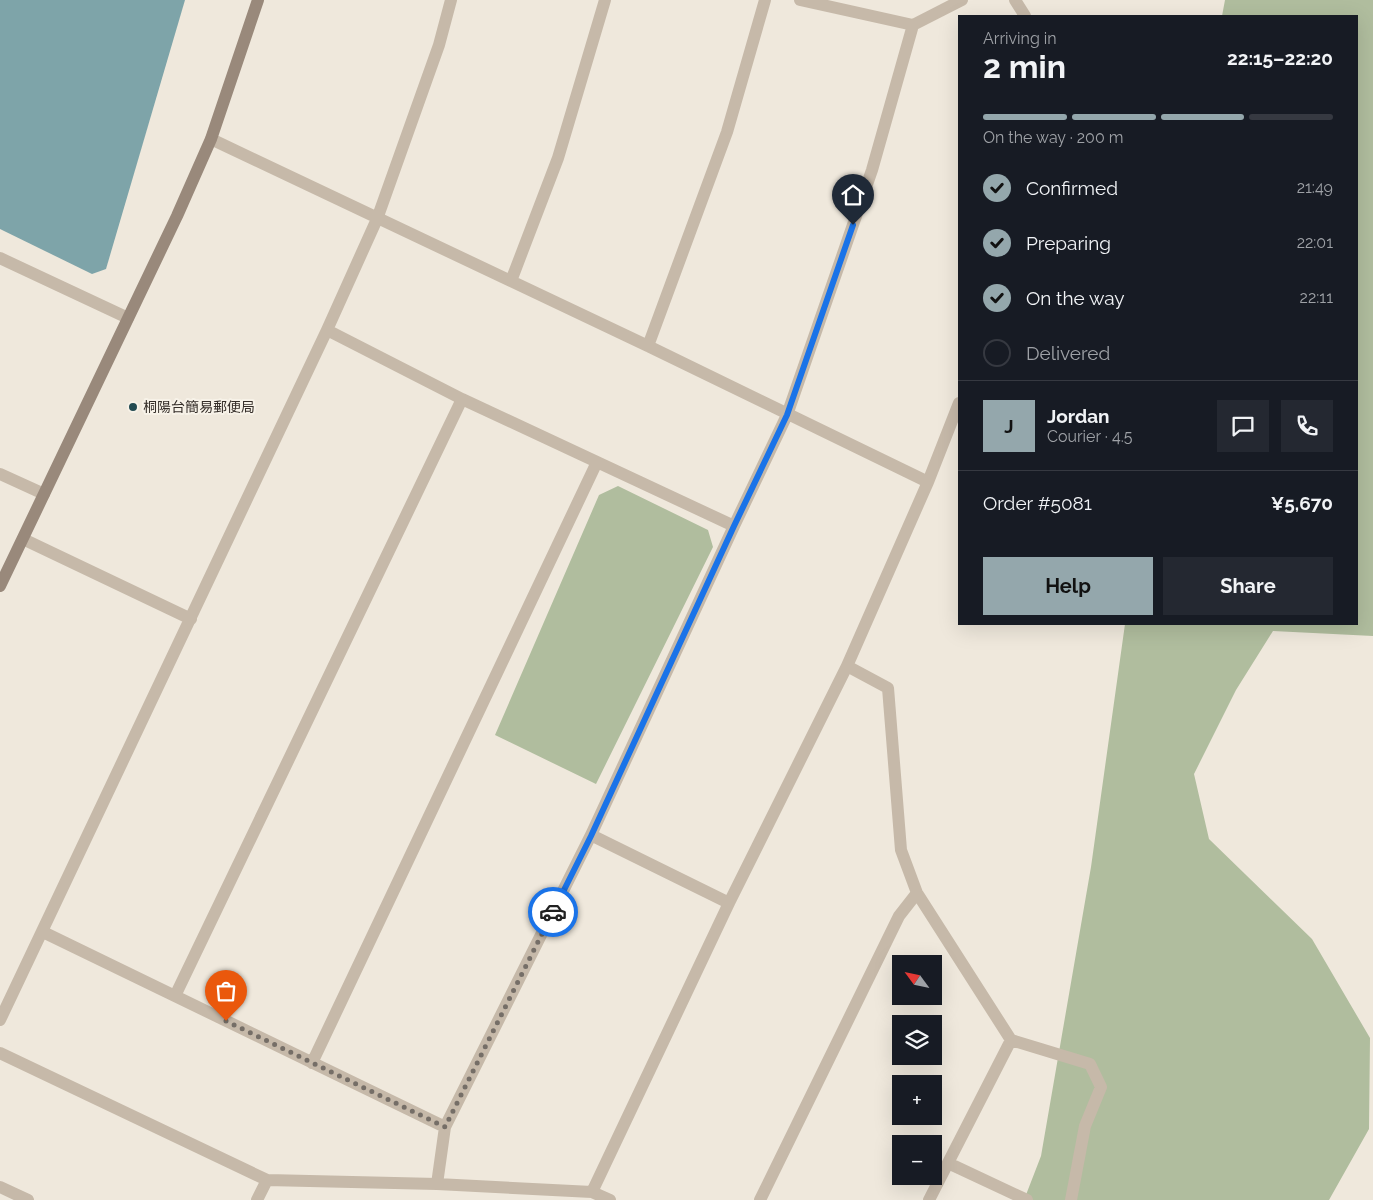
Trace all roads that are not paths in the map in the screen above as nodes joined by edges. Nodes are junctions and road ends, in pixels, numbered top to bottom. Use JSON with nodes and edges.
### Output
{"nodes":[{"id":1,"x":258,"y":0,"type":"edge"},
{"id":2,"x":451,"y":0,"type":"edge"},
{"id":3,"x":605,"y":0,"type":"edge"},
{"id":4,"x":765,"y":0,"type":"edge"},
{"id":5,"x":800,"y":0,"type":"edge"},
{"id":6,"x":962,"y":0,"type":"edge"},
{"id":7,"x":1015,"y":0,"type":"edge"},
{"id":8,"x":1024,"y":15,"type":"edge"},
{"id":9,"x":913,"y":25,"type":"junction"},
{"id":10,"x":211,"y":140,"type":"junction"},
{"id":11,"x":377,"y":219,"type":"junction"},
{"id":12,"x":0,"y":258,"type":"edge"},
{"id":13,"x":511,"y":281,"type":"junction"},
{"id":14,"x":128,"y":318,"type":"junction"},
{"id":15,"x":327,"y":330,"type":"junction"},
{"id":16,"x":648,"y":346,"type":"junction"},
{"id":17,"x":462,"y":399,"type":"junction"},
{"id":18,"x":958,"y":406,"type":"edge"},
{"id":19,"x":787,"y":415,"type":"junction"},
{"id":20,"x":597,"y":462,"type":"junction"},
{"id":21,"x":0,"y":474,"type":"edge"},
{"id":22,"x":928,"y":482,"type":"junction"},
{"id":23,"x":44,"y":494,"type":"junction"},
{"id":24,"x":734,"y":526,"type":"junction"},
{"id":25,"x":22,"y":539,"type":"junction"},
{"id":26,"x":0,"y":586,"type":"edge"},
{"id":27,"x":190,"y":619,"type":"junction"},
{"id":28,"x":847,"y":666,"type":"junction"},
{"id":29,"x":591,"y":836,"type":"junction"},
{"id":30,"x":917,"y":892,"type":"junction"},
{"id":31,"x":729,"y":903,"type":"junction"},
{"id":32,"x":43,"y":932,"type":"junction"},
{"id":33,"x":175,"y":996,"type":"junction"},
{"id":34,"x":0,"y":1020,"type":"edge"},
{"id":35,"x":1011,"y":1040,"type":"junction"},
{"id":36,"x":0,"y":1053,"type":"edge"},
{"id":37,"x":312,"y":1063,"type":"junction"},
{"id":38,"x":445,"y":1127,"type":"junction"},
{"id":39,"x":948,"y":1163,"type":"junction"},
{"id":40,"x":267,"y":1180,"type":"junction"},
{"id":41,"x":437,"y":1184,"type":"junction"},
{"id":42,"x":0,"y":1187,"type":"edge"},
{"id":43,"x":592,"y":1192,"type":"junction"},
{"id":44,"x":28,"y":1200,"type":"edge"},
{"id":45,"x":257,"y":1200,"type":"edge"},
{"id":46,"x":610,"y":1200,"type":"edge"},
{"id":47,"x":760,"y":1200,"type":"edge"},
{"id":48,"x":929,"y":1200,"type":"edge"},
{"id":49,"x":1027,"y":1200,"type":"edge"},
{"id":50,"x":1071,"y":1200,"type":"edge"}],
"edges":[{"from":1,"to":10,"type":"street"},
{"from":2,"to":11,"type":"street"},
{"from":3,"to":13,"type":"street"},
{"from":4,"to":16,"type":"street"},
{"from":5,"to":9,"type":"street"},
{"from":6,"to":9,"type":"street"},
{"from":7,"to":8,"type":"street"},
{"from":9,"to":19,"type":"street"},
{"from":10,"to":11,"type":"street"},
{"from":10,"to":14,"type":"street"},
{"from":11,"to":13,"type":"street"},
{"from":11,"to":15,"type":"street"},
{"from":12,"to":14,"type":"street"},
{"from":13,"to":16,"type":"street"},
{"from":14,"to":23,"type":"street"},
{"from":15,"to":17,"type":"street"},
{"from":15,"to":27,"type":"street"},
{"from":16,"to":19,"type":"street"},
{"from":17,"to":20,"type":"street"},
{"from":17,"to":33,"type":"street"},
{"from":18,"to":22,"type":"street"},
{"from":19,"to":22,"type":"street"},
{"from":19,"to":24,"type":"street"},
{"from":20,"to":24,"type":"street"},
{"from":20,"to":37,"type":"street"},
{"from":21,"to":23,"type":"street"},
{"from":22,"to":28,"type":"street"},
{"from":23,"to":25,"type":"street"},
{"from":24,"to":29,"type":"street"},
{"from":25,"to":26,"type":"street"},
{"from":25,"to":27,"type":"street"},
{"from":27,"to":32,"type":"street"},
{"from":28,"to":30,"type":"street"},
{"from":28,"to":31,"type":"street"},
{"from":29,"to":31,"type":"street"},
{"from":29,"to":38,"type":"street"},
{"from":30,"to":35,"type":"street"},
{"from":30,"to":47,"type":"street"},
{"from":31,"to":43,"type":"street"},
{"from":32,"to":33,"type":"street"},
{"from":32,"to":34,"type":"street"},
{"from":33,"to":37,"type":"street"},
{"from":35,"to":39,"type":"street"},
{"from":35,"to":50,"type":"street"},
{"from":36,"to":40,"type":"street"},
{"from":37,"to":38,"type":"street"},
{"from":38,"to":41,"type":"street"},
{"from":39,"to":48,"type":"street"},
{"from":39,"to":49,"type":"street"},
{"from":40,"to":41,"type":"street"},
{"from":40,"to":45,"type":"street"},
{"from":41,"to":43,"type":"street"},
{"from":42,"to":44,"type":"street"},
{"from":43,"to":46,"type":"street"}]}
